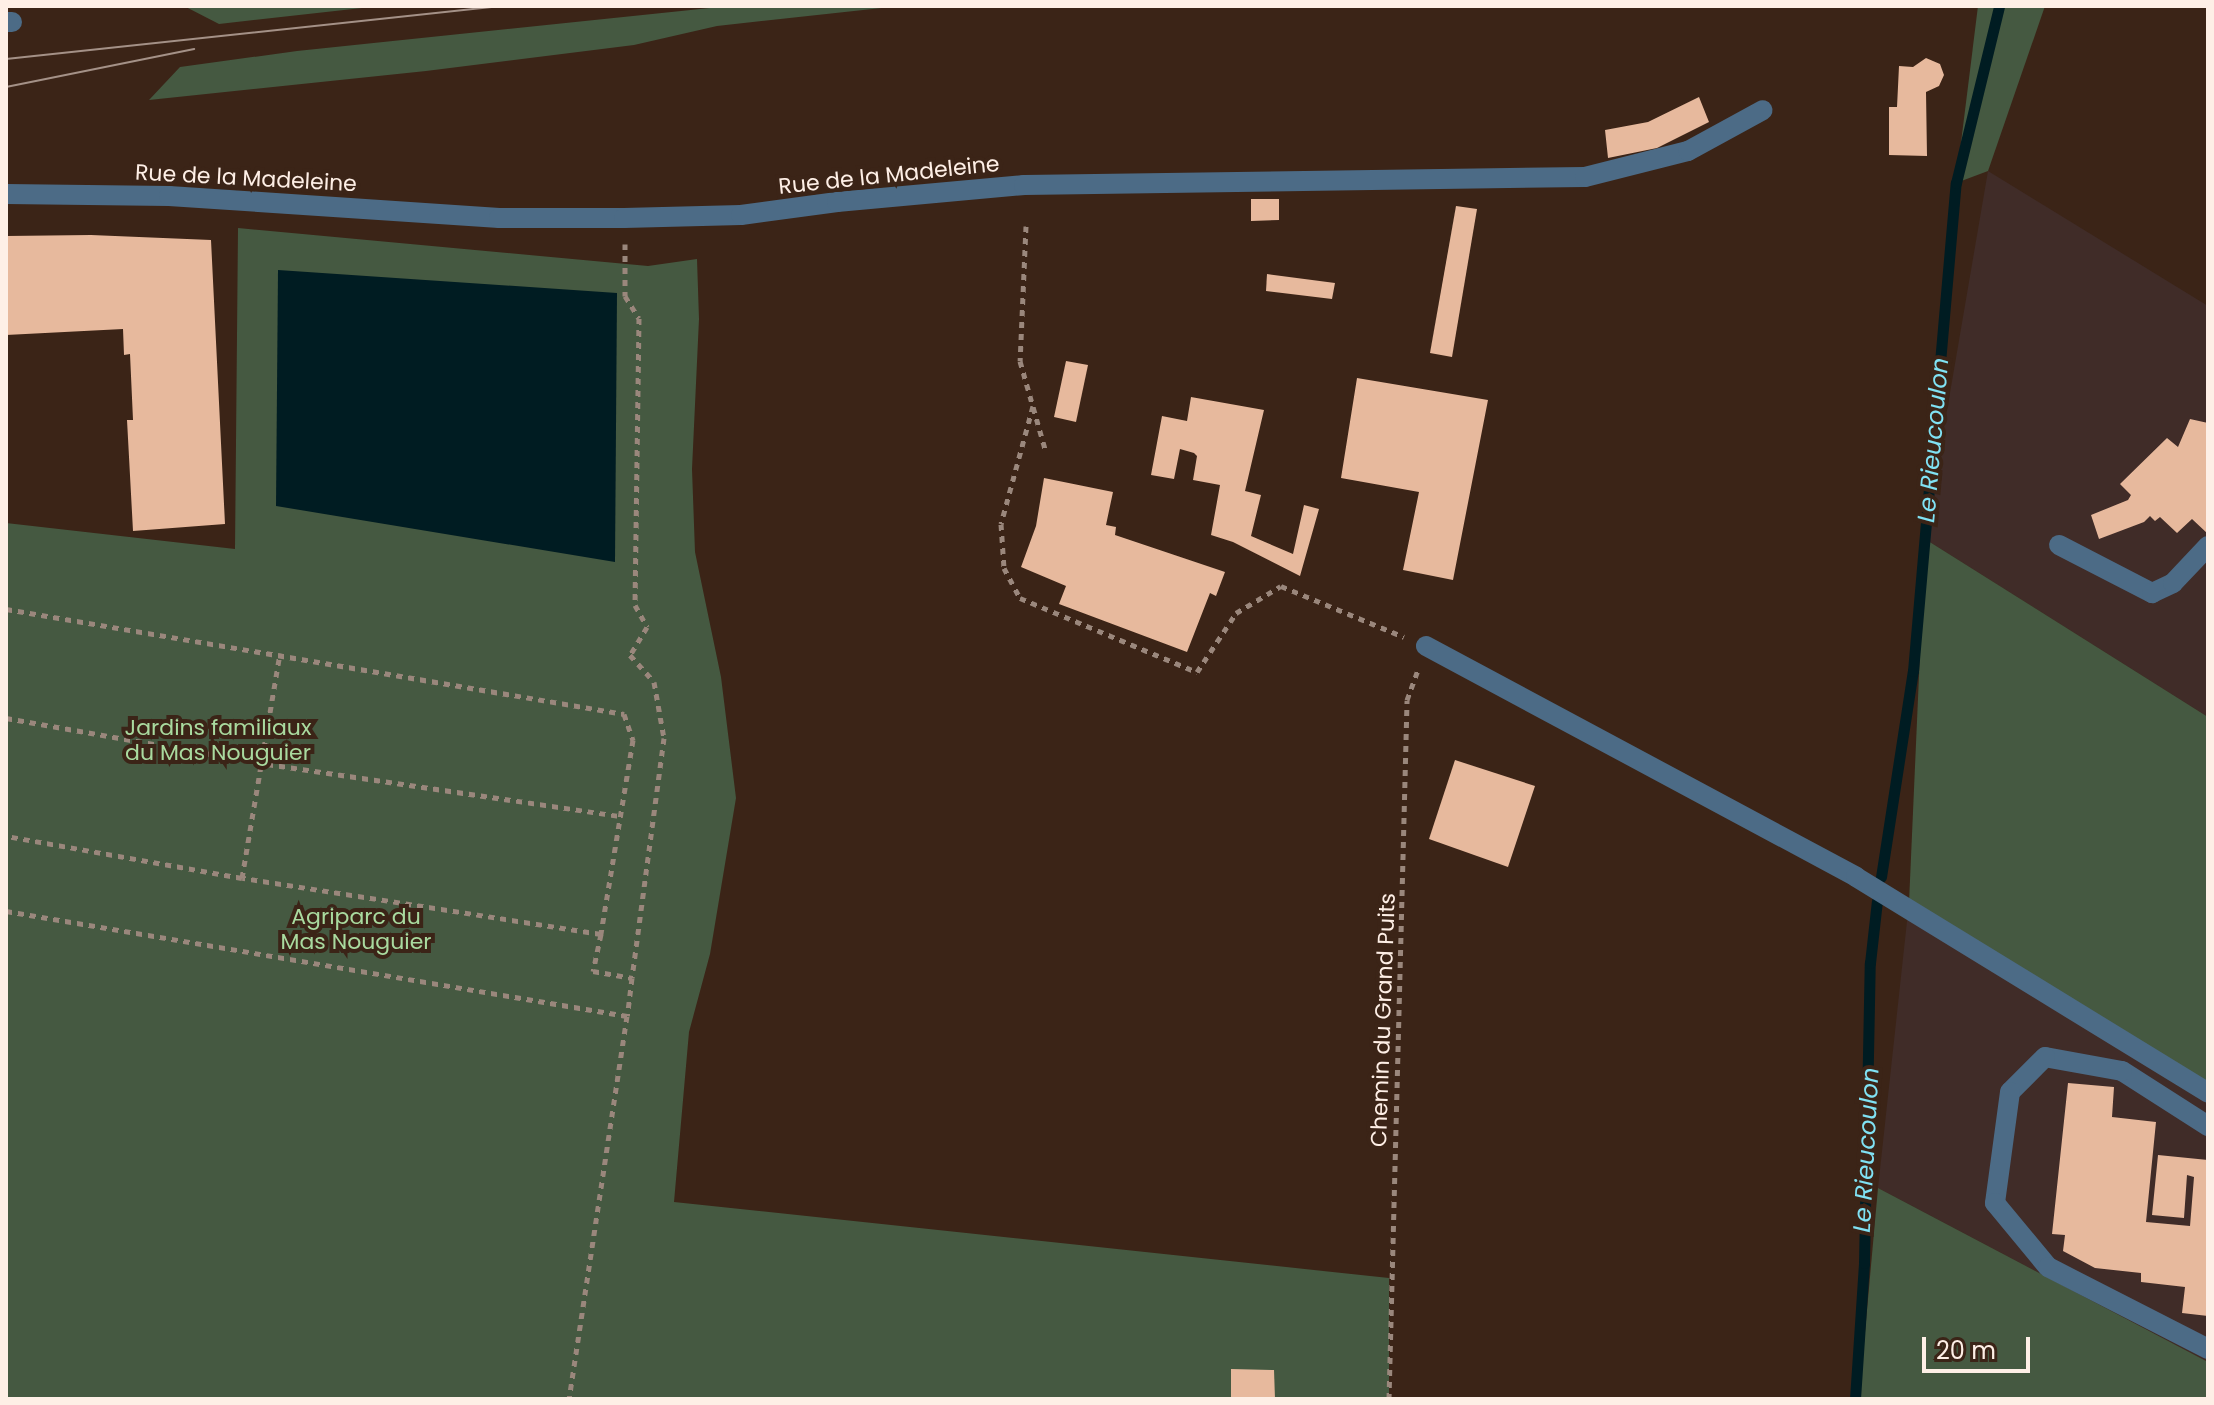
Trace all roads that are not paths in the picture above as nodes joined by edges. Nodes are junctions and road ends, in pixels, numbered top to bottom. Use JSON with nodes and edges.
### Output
{"nodes":[{"id":1,"x":1763,"y":110,"type":"dead end"},
{"id":2,"x":6,"y":194,"type":"edge"},
{"id":3,"x":2059,"y":545,"type":"dead end"},
{"id":4,"x":2208,"y":546,"type":"edge"},
{"id":5,"x":1426,"y":646,"type":"road end"},
{"id":6,"x":2208,"y":1093,"type":"edge"},
{"id":7,"x":2208,"y":1126,"type":"edge"},
{"id":8,"x":2208,"y":1349,"type":"edge"}],
"edges":[{"from":1,"to":2,"type":"street","name":"Rue de la Madeleine"},
{"from":3,"to":4,"type":"street"},
{"from":5,"to":6,"type":"street"},
{"from":7,"to":8,"type":"street"}]}
